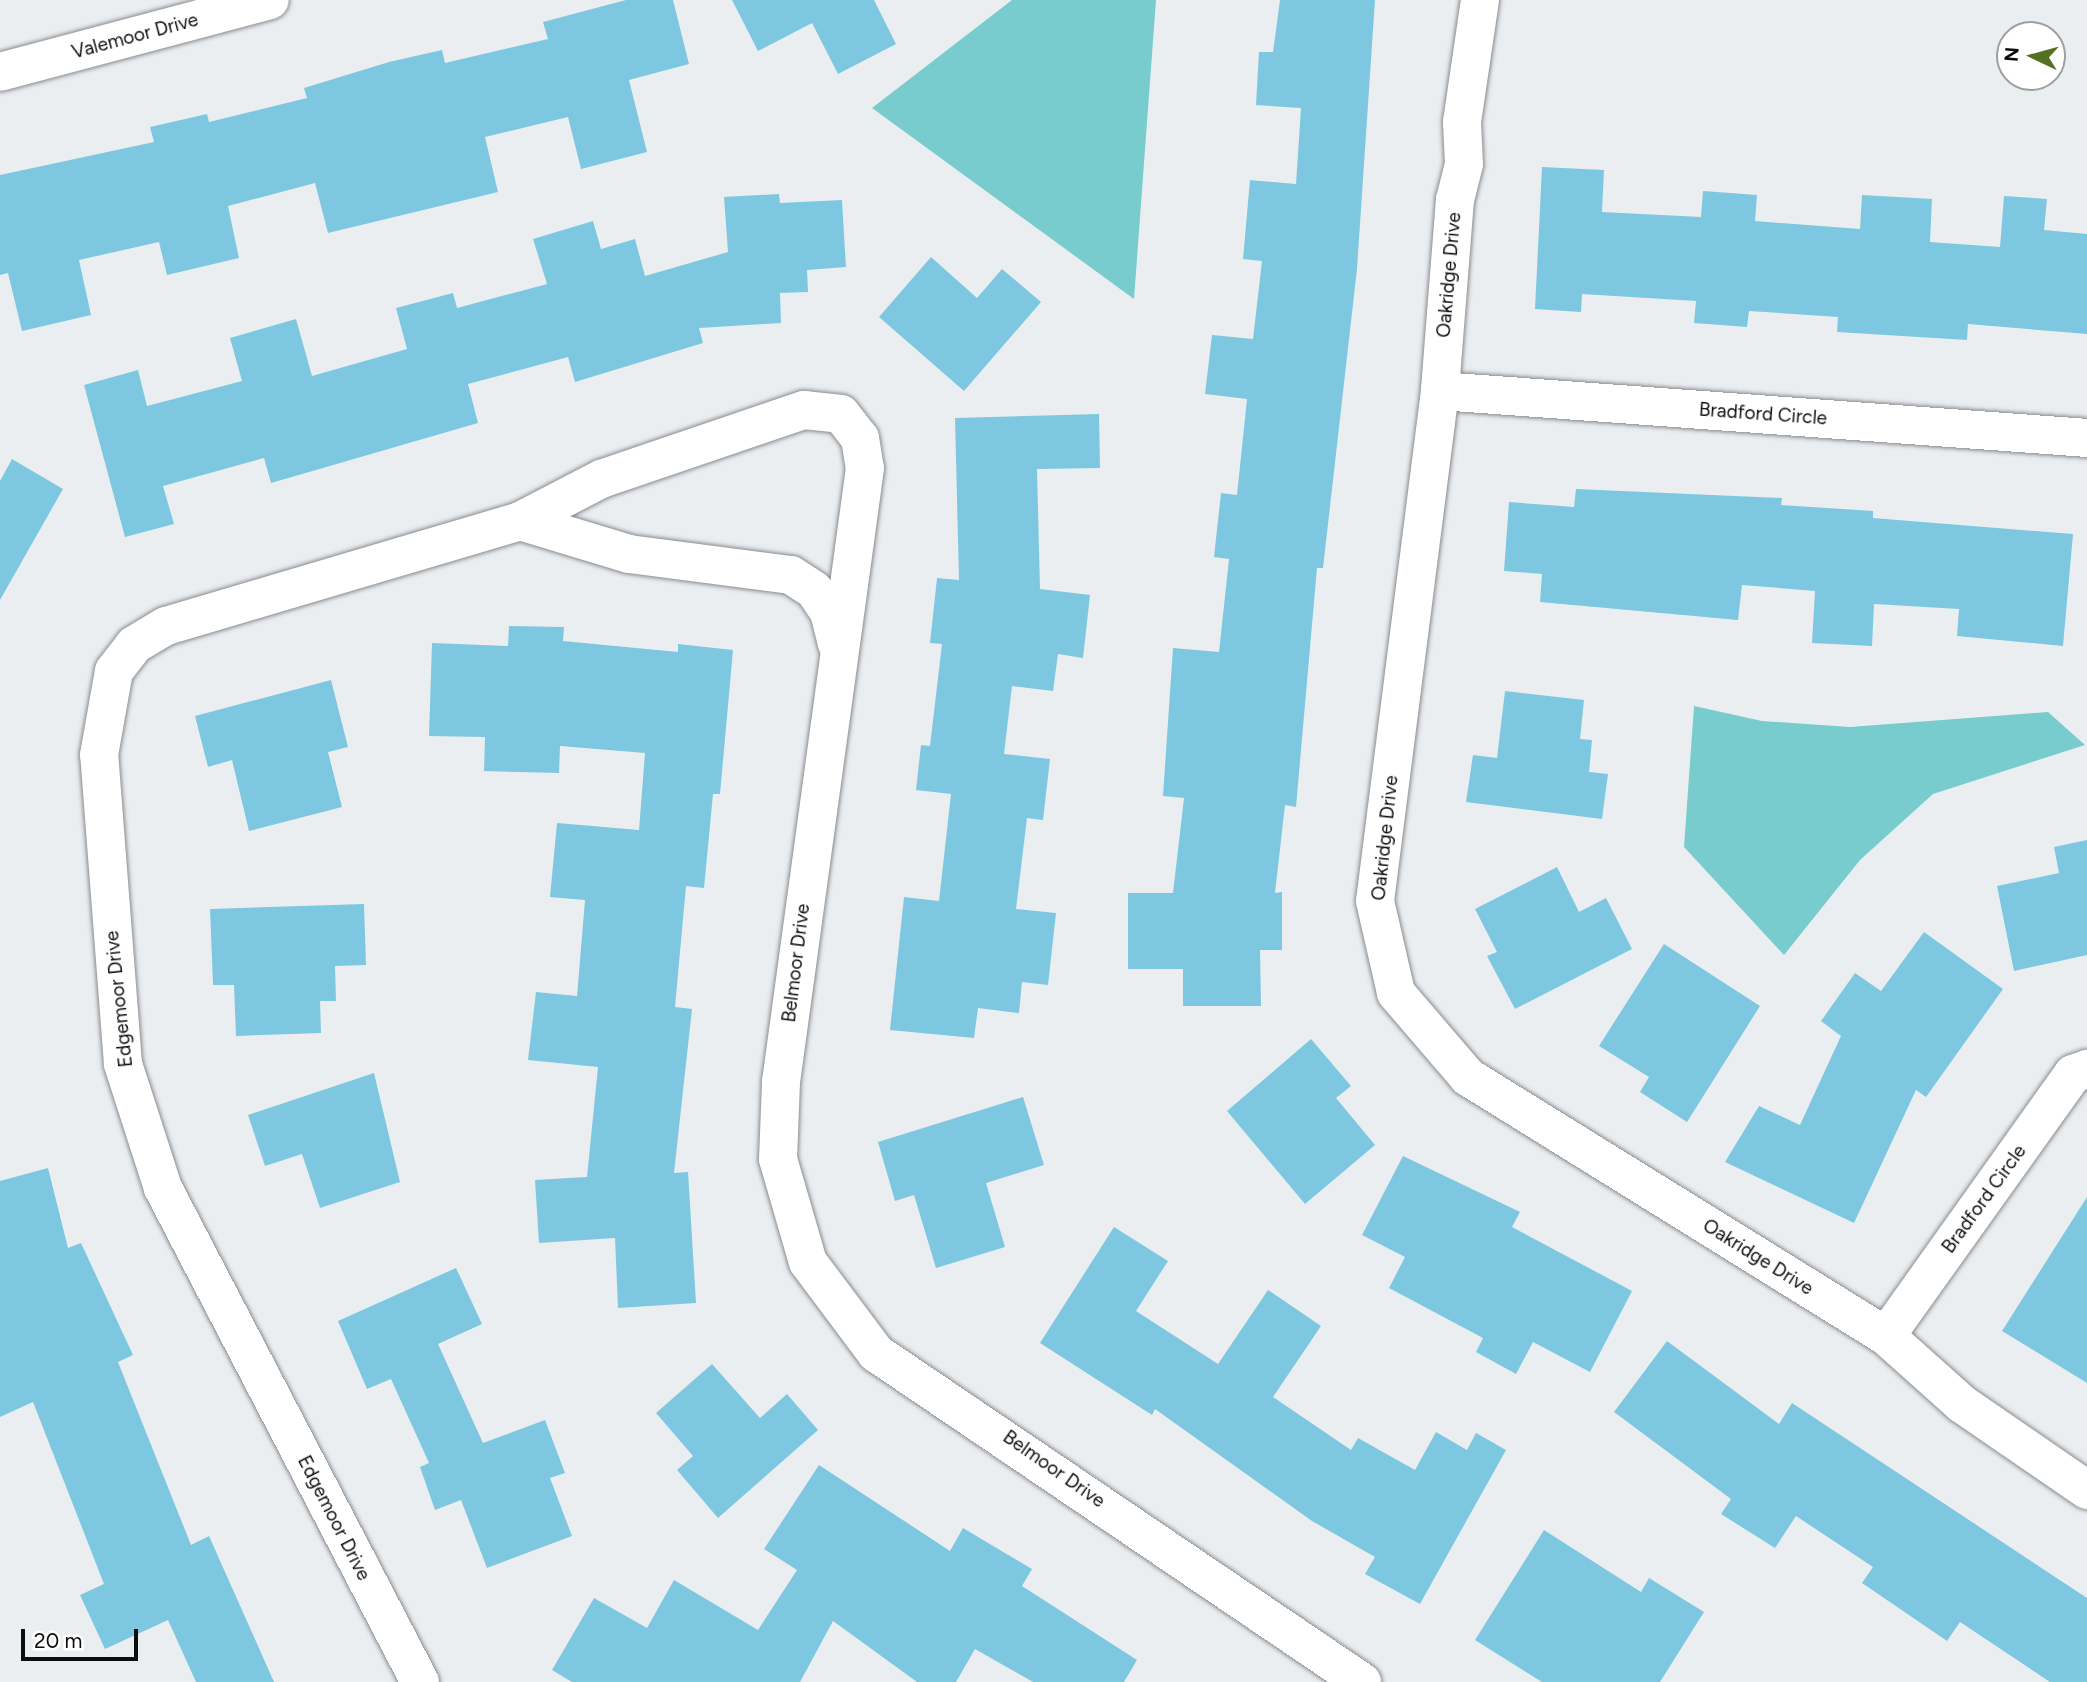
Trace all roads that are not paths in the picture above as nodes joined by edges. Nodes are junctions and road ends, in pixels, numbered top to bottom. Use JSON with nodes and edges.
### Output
{"nodes":[{"id":1,"x":270,"y":0,"type":"edge"},
{"id":2,"x":1480,"y":0,"type":"edge"},
{"id":3,"x":0,"y":72,"type":"edge"},
{"id":4,"x":1440,"y":391,"type":"junction"},
{"id":5,"x":2087,"y":438,"type":"edge"},
{"id":6,"x":520,"y":521,"type":"junction"},
{"id":7,"x":422,"y":548,"type":"joint"},
{"id":8,"x":837,"y":644,"type":"junction"},
{"id":9,"x":2087,"y":1069,"type":"edge"},
{"id":10,"x":1886,"y":1336,"type":"junction"},
{"id":11,"x":2087,"y":1490,"type":"edge"},
{"id":12,"x":419,"y":1682,"type":"edge"},
{"id":13,"x":1362,"y":1682,"type":"edge"}],
"edges":[{"from":1,"to":3,"type":"street","name":"Valemoor Drive"},
{"from":2,"to":4,"type":"street","name":"Oakridge Drive"},
{"from":4,"to":5,"type":"street","name":"Bradford Circle"},
{"from":4,"to":10,"type":"street","name":"Oakridge Drive"},
{"from":6,"to":7,"type":"street","name":"Belmoor Drive"},
{"from":6,"to":8,"type":"street"},
{"from":6,"to":8,"type":"street","name":"Belmoor Drive"},
{"from":7,"to":12,"type":"street","name":"Edgemoor Drive"},
{"from":8,"to":13,"type":"street","name":"Belmoor Drive"},
{"from":9,"to":10,"type":"street","name":"Bradford Circle"},
{"from":10,"to":11,"type":"street","name":"Oakridge Drive"}]}
